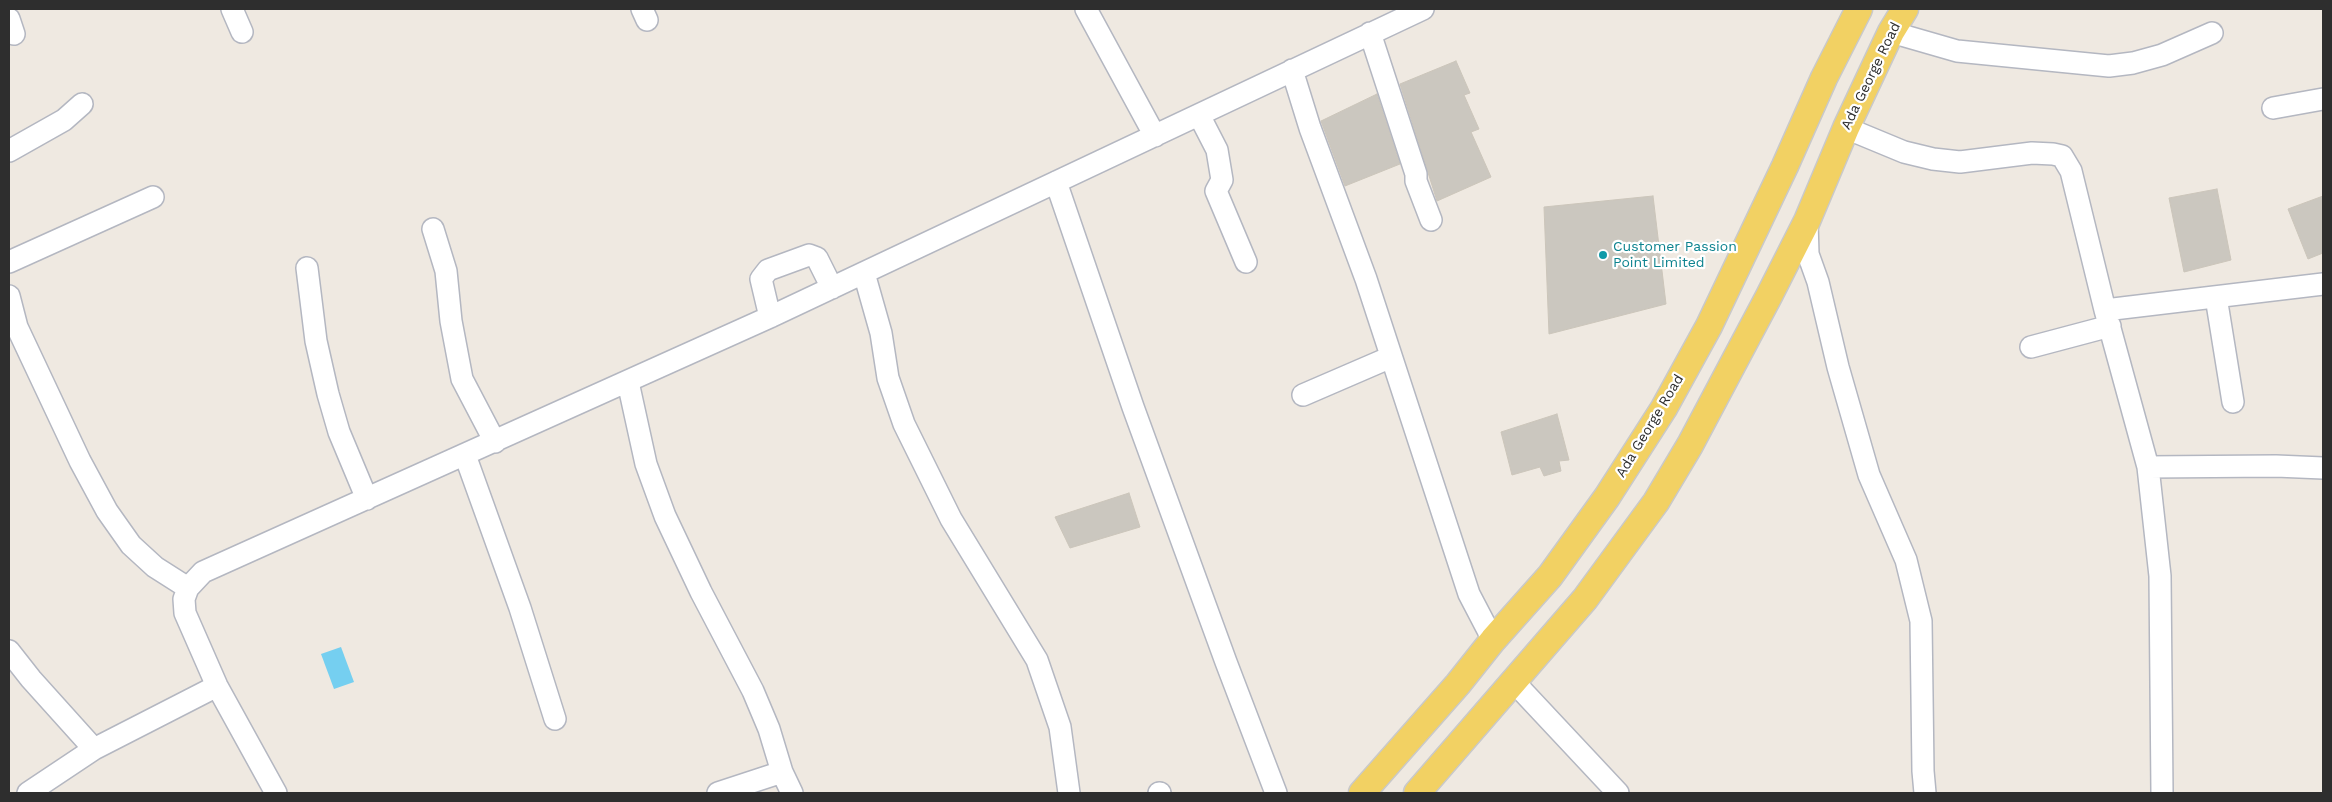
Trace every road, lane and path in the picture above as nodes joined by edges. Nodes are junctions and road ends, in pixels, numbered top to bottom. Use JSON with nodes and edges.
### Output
{"nodes":[{"id":1,"x":232,"y":9,"type":"edge"},
{"id":2,"x":1086,"y":9,"type":"edge"},
{"id":3,"x":1421,"y":9,"type":"edge"},
{"id":4,"x":1859,"y":9,"type":"edge"},
{"id":5,"x":1905,"y":9,"type":"edge"},
{"id":6,"x":242,"y":32,"type":"dead end"},
{"id":7,"x":1891,"y":32,"type":"junction"},
{"id":8,"x":1370,"y":33,"type":"junction"},
{"id":9,"x":2212,"y":33,"type":"dead end"},
{"id":10,"x":1292,"y":70,"type":"junction"},
{"id":11,"x":2323,"y":99,"type":"edge"},
{"id":12,"x":82,"y":104,"type":"dead end"},
{"id":13,"x":2273,"y":108,"type":"dead end"},
{"id":14,"x":1199,"y":115,"type":"junction"},
{"id":15,"x":1846,"y":128,"type":"junction"},
{"id":16,"x":1154,"y":136,"type":"junction"},
{"id":17,"x":9,"y":151,"type":"edge"},
{"id":18,"x":1056,"y":182,"type":"junction"},
{"id":19,"x":154,"y":197,"type":"dead end"},
{"id":20,"x":1431,"y":220,"type":"dead end"},
{"id":21,"x":1807,"y":221,"type":"junction"},
{"id":22,"x":433,"y":229,"type":"dead end"},
{"id":23,"x":9,"y":262,"type":"edge"},
{"id":24,"x":1246,"y":262,"type":"dead end"},
{"id":25,"x":307,"y":268,"type":"dead end"},
{"id":26,"x":864,"y":273,"type":"junction"},
{"id":27,"x":2323,"y":284,"type":"edge"},
{"id":28,"x":832,"y":288,"type":"junction"},
{"id":29,"x":9,"y":296,"type":"edge"},
{"id":30,"x":2216,"y":297,"type":"junction"},
{"id":31,"x":770,"y":317,"type":"junction"},
{"id":32,"x":2108,"y":318,"type":"junction"},
{"id":33,"x":2031,"y":347,"type":"dead end"},
{"id":34,"x":1391,"y":357,"type":"junction"},
{"id":35,"x":628,"y":382,"type":"junction"},
{"id":36,"x":1303,"y":395,"type":"dead end"},
{"id":37,"x":2233,"y":402,"type":"dead end"},
{"id":38,"x":495,"y":442,"type":"junction"},
{"id":39,"x":465,"y":455,"type":"junction"},
{"id":40,"x":2148,"y":467,"type":"junction"},
{"id":41,"x":2323,"y":468,"type":"edge"},
{"id":42,"x":367,"y":499,"type":"junction"},
{"id":43,"x":188,"y":588,"type":"junction"},
{"id":44,"x":1493,"y":640,"type":"junction"},
{"id":45,"x":9,"y":651,"type":"edge"},
{"id":46,"x":1514,"y":682,"type":"junction"},
{"id":47,"x":217,"y":686,"type":"junction"},
{"id":48,"x":555,"y":720,"type":"dead end"},
{"id":49,"x":94,"y":749,"type":"junction"},
{"id":50,"x":782,"y":772,"type":"junction"},
{"id":51,"x":28,"y":793,"type":"edge"},
{"id":52,"x":276,"y":793,"type":"edge"},
{"id":53,"x":718,"y":793,"type":"edge"},
{"id":54,"x":792,"y":793,"type":"edge"},
{"id":55,"x":1069,"y":793,"type":"edge"},
{"id":56,"x":1276,"y":793,"type":"edge"},
{"id":57,"x":1362,"y":793,"type":"edge"},
{"id":58,"x":1417,"y":793,"type":"edge"},
{"id":59,"x":1618,"y":793,"type":"edge"},
{"id":60,"x":1926,"y":793,"type":"edge"},
{"id":61,"x":2162,"y":793,"type":"edge"}],
"edges":[{"from":1,"to":6,"type":"street"},
{"from":2,"to":16,"type":"street"},
{"from":3,"to":8,"type":"street"},
{"from":4,"to":44,"type":"main road","name":"Ada George Road"},
{"from":5,"to":7,"type":"main road","name":"Ada George Road"},
{"from":7,"to":9,"type":"street"},
{"from":7,"to":15,"type":"main road","name":"Ada George Road"},
{"from":8,"to":10,"type":"street"},
{"from":8,"to":20,"type":"street"},
{"from":10,"to":14,"type":"street"},
{"from":10,"to":34,"type":"street"},
{"from":11,"to":13,"type":"street"},
{"from":12,"to":17,"type":"street"},
{"from":14,"to":16,"type":"street"},
{"from":14,"to":24,"type":"street"},
{"from":15,"to":21,"type":"main road","name":"Ada George Road"},
{"from":15,"to":32,"type":"street"},
{"from":16,"to":18,"type":"street"},
{"from":18,"to":26,"type":"street"},
{"from":18,"to":56,"type":"street"},
{"from":19,"to":23,"type":"street"},
{"from":21,"to":46,"type":"main road","name":"Ada George Road"},
{"from":21,"to":60,"type":"street"},
{"from":22,"to":38,"type":"street"},
{"from":25,"to":42,"type":"street"},
{"from":26,"to":28,"type":"street"},
{"from":26,"to":55,"type":"street"},
{"from":27,"to":30,"type":"street"},
{"from":28,"to":31,"type":"street"},
{"from":28,"to":31,"type":"street"},
{"from":29,"to":43,"type":"street"},
{"from":30,"to":32,"type":"street"},
{"from":30,"to":37,"type":"street"},
{"from":31,"to":35,"type":"street"},
{"from":32,"to":33,"type":"street"},
{"from":32,"to":40,"type":"street"},
{"from":34,"to":36,"type":"street"},
{"from":34,"to":44,"type":"street"},
{"from":35,"to":38,"type":"street"},
{"from":35,"to":50,"type":"street"},
{"from":38,"to":39,"type":"street"},
{"from":39,"to":42,"type":"street"},
{"from":39,"to":48,"type":"street"},
{"from":40,"to":41,"type":"street"},
{"from":40,"to":61,"type":"street"},
{"from":42,"to":43,"type":"street"},
{"from":43,"to":47,"type":"street"},
{"from":44,"to":57,"type":"main road","name":"Ada George Road"},
{"from":45,"to":49,"type":"street"},
{"from":46,"to":58,"type":"main road","name":"Ada George Road"},
{"from":46,"to":59,"type":"street"},
{"from":47,"to":49,"type":"street"},
{"from":47,"to":52,"type":"street"},
{"from":49,"to":51,"type":"street"},
{"from":50,"to":53,"type":"street"},
{"from":50,"to":54,"type":"street"}]}
